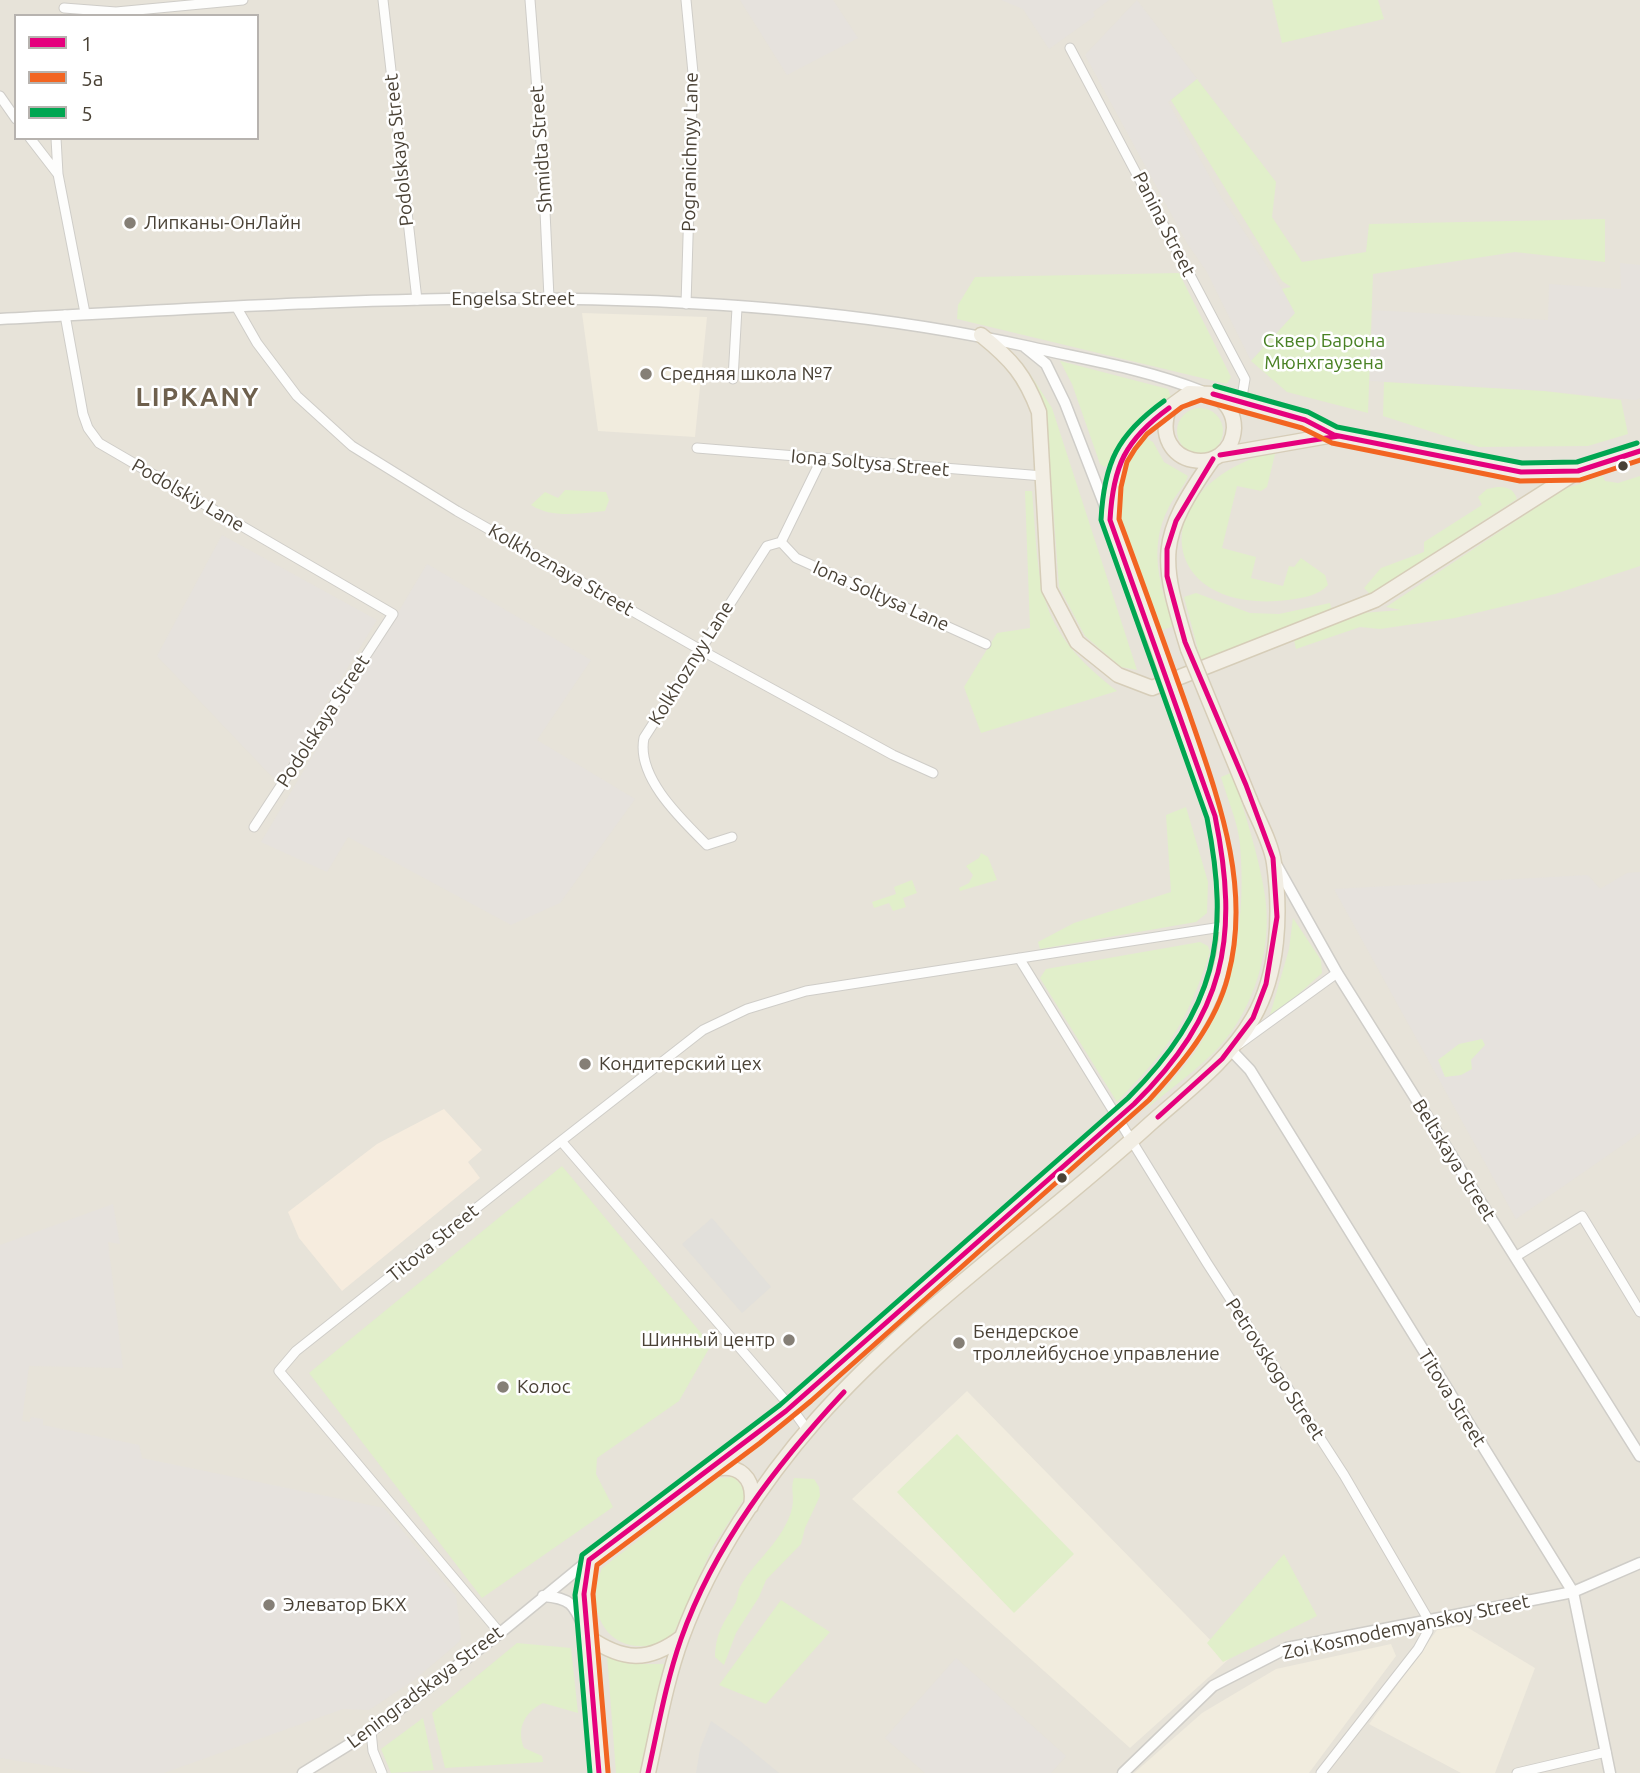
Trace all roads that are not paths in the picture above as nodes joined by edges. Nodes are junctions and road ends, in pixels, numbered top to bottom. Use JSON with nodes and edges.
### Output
{"nodes":[{"id":1,"x":243,"y":0,"type":"edge"},
{"id":2,"x":383,"y":0,"type":"edge"},
{"id":3,"x":530,"y":0,"type":"edge"},
{"id":4,"x":686,"y":0,"type":"edge"},
{"id":5,"x":63,"y":8,"type":"edge"},
{"id":6,"x":1070,"y":48,"type":"dead end"},
{"id":7,"x":0,"y":96,"type":"edge"},
{"id":8,"x":14,"y":116,"type":"edge"},
{"id":9,"x":32,"y":140,"type":"edge"},
{"id":10,"x":56,"y":140,"type":"edge"},
{"id":11,"x":58,"y":174,"type":"junction"},
{"id":12,"x":549,"y":298,"type":"junction"},
{"id":13,"x":417,"y":300,"type":"junction"},
{"id":14,"x":686,"y":304,"type":"junction"},
{"id":15,"x":237,"y":308,"type":"junction"},
{"id":16,"x":737,"y":308,"type":"junction"},
{"id":17,"x":85,"y":313,"type":"junction"},
{"id":18,"x":65,"y":315,"type":"junction"},
{"id":19,"x":0,"y":319,"type":"edge"},
{"id":20,"x":981,"y":335,"type":"junction"},
{"id":21,"x":1022,"y":345,"type":"junction"},
{"id":22,"x":733,"y":379,"type":"dead end"},
{"id":23,"x":1207,"y":393,"type":"junction"},
{"id":24,"x":1241,"y":403,"type":"junction"},
{"id":25,"x":1170,"y":408,"type":"junction"},
{"id":26,"x":1334,"y":435,"type":"junction"},
{"id":27,"x":697,"y":448,"type":"dead end"},
{"id":28,"x":1640,"y":451,"type":"edge"},
{"id":29,"x":1217,"y":457,"type":"junction"},
{"id":30,"x":821,"y":460,"type":"junction"},
{"id":31,"x":1578,"y":471,"type":"junction"},
{"id":32,"x":1043,"y":476,"type":"junction"},
{"id":33,"x":1110,"y":520,"type":"junction"},
{"id":34,"x":781,"y":542,"type":"junction"},
{"id":35,"x":393,"y":614,"type":"joint"},
{"id":36,"x":986,"y":643,"type":"dead end"},
{"id":37,"x":699,"y":649,"type":"junction"},
{"id":38,"x":933,"y":773,"type":"dead end"},
{"id":39,"x":254,"y":827,"type":"dead end"},
{"id":40,"x":732,"y":837,"type":"dead end"},
{"id":41,"x":1274,"y":860,"type":"junction"},
{"id":42,"x":1228,"y":926,"type":"junction"},
{"id":43,"x":1019,"y":958,"type":"junction"},
{"id":44,"x":1337,"y":973,"type":"junction"},
{"id":45,"x":1231,"y":1050,"type":"junction"},
{"id":46,"x":1117,"y":1116,"type":"junction"},
{"id":47,"x":1133,"y":1140,"type":"junction"},
{"id":48,"x":561,"y":1141,"type":"junction"},
{"id":49,"x":1516,"y":1257,"type":"junction"},
{"id":50,"x":1640,"y":1312,"type":"edge"},
{"id":51,"x":790,"y":1406,"type":"junction"},
{"id":52,"x":808,"y":1431,"type":"junction"},
{"id":53,"x":1640,"y":1456,"type":"edge"},
{"id":54,"x":704,"y":1472,"type":"junction"},
{"id":55,"x":750,"y":1507,"type":"junction"},
{"id":56,"x":589,"y":1560,"type":"junction"},
{"id":57,"x":1640,"y":1563,"type":"edge"},
{"id":58,"x":1573,"y":1592,"type":"junction"},
{"id":59,"x":543,"y":1596,"type":"junction"},
{"id":60,"x":1428,"y":1619,"type":"junction"},
{"id":61,"x":500,"y":1633,"type":"junction"},
{"id":62,"x":588,"y":1637,"type":"junction"},
{"id":63,"x":682,"y":1637,"type":"junction"},
{"id":64,"x":371,"y":1731,"type":"junction"},
{"id":65,"x":1606,"y":1752,"type":"junction"},
{"id":66,"x":303,"y":1773,"type":"edge"},
{"id":67,"x":382,"y":1773,"type":"edge"},
{"id":68,"x":599,"y":1773,"type":"edge"},
{"id":69,"x":648,"y":1773,"type":"edge"},
{"id":70,"x":1123,"y":1773,"type":"edge"},
{"id":71,"x":1321,"y":1773,"type":"edge"},
{"id":72,"x":1517,"y":1773,"type":"edge"},
{"id":73,"x":1610,"y":1773,"type":"edge"}],
"edges":[{"from":1,"to":5,"type":"street"},
{"from":2,"to":13,"type":"street","name":"Podolskaya Street"},
{"from":3,"to":12,"type":"street","name":"Shmidta Street"},
{"from":4,"to":14,"type":"street","name":"Pogranichnyy Lane"},
{"from":6,"to":24,"type":"street","name":"Panina Street"},
{"from":7,"to":8,"type":"street"},
{"from":9,"to":11,"type":"street"},
{"from":10,"to":11,"type":"street"},
{"from":11,"to":17,"type":"street"},
{"from":12,"to":13,"type":"street","name":"Engelsa Street"},
{"from":12,"to":14,"type":"street","name":"Engelsa Street"},
{"from":13,"to":15,"type":"street","name":"Engelsa Street"},
{"from":14,"to":16,"type":"street","name":"Engelsa Street"},
{"from":15,"to":17,"type":"street","name":"Engelsa Street"},
{"from":15,"to":37,"type":"street","name":"Kolkhoznaya Street"},
{"from":16,"to":20,"type":"street","name":"Engelsa Street"},
{"from":16,"to":22,"type":"street"},
{"from":17,"to":18,"type":"street","name":"Engelsa Street"},
{"from":18,"to":19,"type":"street","name":"Engelsa Street"},
{"from":18,"to":35,"type":"street","name":"Podolskiy Lane"},
{"from":20,"to":21,"type":"street","name":"Engelsa Street"},
{"from":20,"to":32,"type":"main road"},
{"from":21,"to":23,"type":"street","name":"Engelsa Street"},
{"from":21,"to":33,"type":"street"},
{"from":23,"to":24,"type":"main road"},
{"from":23,"to":25,"type":"main road"},
{"from":23,"to":29,"type":"main road"},
{"from":24,"to":26,"type":"main road"},
{"from":25,"to":29,"type":"main road"},
{"from":25,"to":33,"type":"main road"},
{"from":26,"to":29,"type":"main road"},
{"from":26,"to":31,"type":"main road"},
{"from":27,"to":30,"type":"street","name":"Iona Soltysa Street"},
{"from":28,"to":31,"type":"main road"},
{"from":29,"to":41,"type":"main road","bridge":true},
{"from":30,"to":32,"type":"street","name":"Iona Soltysa Street"},
{"from":30,"to":34,"type":"street","name":"Kolkhoznyy Lane"},
{"from":31,"to":32,"type":"main road"},
{"from":33,"to":42,"type":"main road","bridge":true},
{"from":34,"to":36,"type":"street","name":"Iona Soltysa Lane"},
{"from":34,"to":37,"type":"street","name":"Kolkhoznyy Lane"},
{"from":35,"to":39,"type":"street","name":"Podolskaya Street"},
{"from":37,"to":38,"type":"street","name":"Kolkhoznaya Street"},
{"from":37,"to":40,"type":"street","name":"Kolkhoznyy Lane"},
{"from":41,"to":44,"type":"street","name":"Beltskaya Street"},
{"from":41,"to":45,"type":"main road"},
{"from":42,"to":43,"type":"street"},
{"from":42,"to":46,"type":"main road"},
{"from":43,"to":46,"type":"street","name":"Petrovskogo Street"},
{"from":43,"to":48,"type":"street"},
{"from":44,"to":45,"type":"street"},
{"from":44,"to":49,"type":"street","name":"Beltskaya Street"},
{"from":45,"to":47,"type":"main road"},
{"from":45,"to":58,"type":"street","name":"Titova Street"},
{"from":46,"to":47,"type":"street","name":"Petrovskogo Street"},
{"from":46,"to":51,"type":"main road"},
{"from":47,"to":52,"type":"main road"},
{"from":47,"to":60,"type":"street","name":"Petrovskogo Street"},
{"from":48,"to":51,"type":"street"},
{"from":48,"to":61,"type":"street","name":"Titova Street"},
{"from":49,"to":50,"type":"street"},
{"from":49,"to":53,"type":"street","name":"Beltskaya Street"},
{"from":51,"to":52,"type":"street"},
{"from":51,"to":54,"type":"main road"},
{"from":52,"to":55,"type":"main road"},
{"from":54,"to":55,"type":"main road"},
{"from":54,"to":56,"type":"main road"},
{"from":55,"to":63,"type":"main road"},
{"from":56,"to":59,"type":"street","name":"Leningradskaya Street"},
{"from":56,"to":62,"type":"main road"},
{"from":57,"to":58,"type":"street","name":"Zoi Kosmodemyanskoy Street"},
{"from":58,"to":60,"type":"street","name":"Zoi Kosmodemyanskoy Street"},
{"from":58,"to":65,"type":"street","name":"Titova Street"},
{"from":59,"to":61,"type":"street","name":"Leningradskaya Street"},
{"from":59,"to":62,"type":"street"},
{"from":60,"to":70,"type":"street","name":"Zoi Kosmodemyanskoy Street"},
{"from":60,"to":71,"type":"street"},
{"from":61,"to":64,"type":"street","name":"Leningradskaya Street"},
{"from":62,"to":63,"type":"main road"},
{"from":62,"to":68,"type":"main road"},
{"from":63,"to":69,"type":"main road"},
{"from":64,"to":66,"type":"street","name":"Leningradskaya Street"},
{"from":64,"to":67,"type":"street"},
{"from":65,"to":72,"type":"street"},
{"from":65,"to":73,"type":"street","name":"Titova Street"}]}
